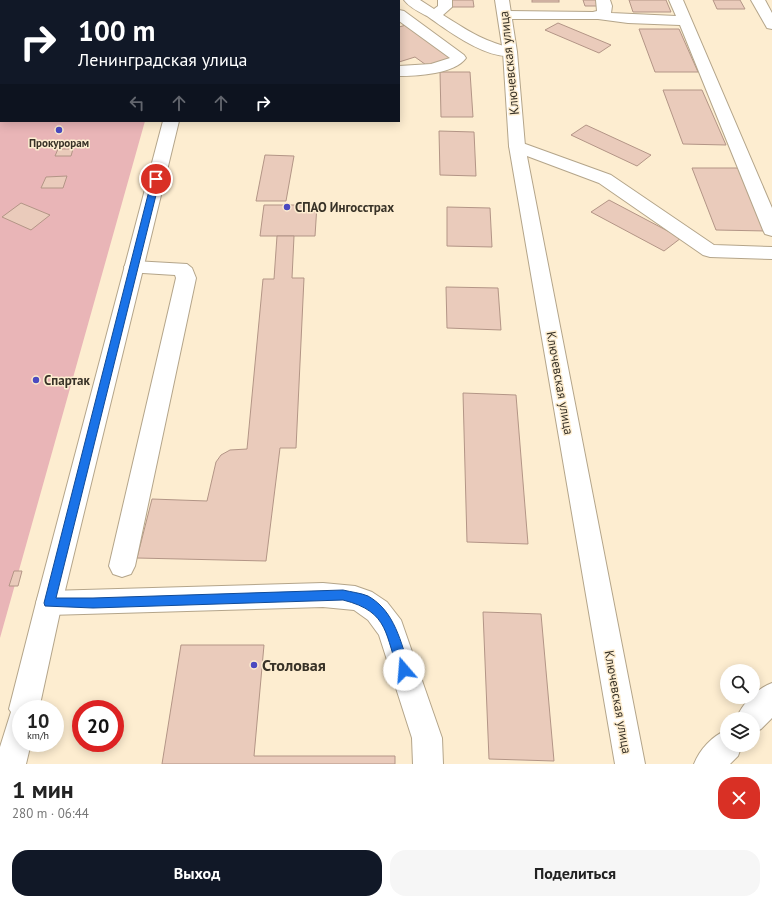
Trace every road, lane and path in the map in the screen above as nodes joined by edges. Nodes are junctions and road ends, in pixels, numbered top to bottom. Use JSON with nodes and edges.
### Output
{"nodes":[{"id":1,"x":411,"y":0,"type":"edge"},
{"id":2,"x":445,"y":0,"type":"edge"},
{"id":3,"x":527,"y":0,"type":"edge"},
{"id":4,"x":604,"y":0,"type":"edge"},
{"id":5,"x":676,"y":0,"type":"edge"},
{"id":6,"x":758,"y":0,"type":"edge"},
{"id":7,"x":503,"y":8,"type":"edge"},
{"id":8,"x":400,"y":15,"type":"edge"},
{"id":9,"x":434,"y":15,"type":"junction"},
{"id":10,"x":598,"y":15,"type":"junction"},
{"id":11,"x":582,"y":16,"type":"junction"},
{"id":12,"x":684,"y":21,"type":"junction"},
{"id":13,"x":772,"y":25,"type":"edge"},
{"id":14,"x":510,"y":52,"type":"junction"},
{"id":15,"x":400,"y":71,"type":"edge"},
{"id":16,"x":171,"y":122,"type":"edge"},
{"id":17,"x":518,"y":146,"type":"junction"},
{"id":18,"x":772,"y":230,"type":"edge"},
{"id":19,"x":772,"y":254,"type":"edge"},
{"id":20,"x":134,"y":267,"type":"junction"},
{"id":21,"x":122,"y":566,"type":"dead end"},
{"id":22,"x":49,"y":603,"type":"junction"},
{"id":23,"x":772,"y":697,"type":"edge"},
{"id":24,"x":26,"y":700,"type":"edge"},
{"id":25,"x":758,"y":712,"type":"edge"},
{"id":26,"x":14,"y":752,"type":"edge"},
{"id":27,"x":720,"y":752,"type":"edge"},
{"id":28,"x":11,"y":764,"type":"edge"},
{"id":29,"x":428,"y":764,"type":"edge"},
{"id":30,"x":630,"y":764,"type":"edge"},
{"id":31,"x":709,"y":764,"type":"edge"}],
"edges":[{"from":1,"to":9,"type":"main road"},
{"from":2,"to":9,"type":"main road"},
{"from":3,"to":11,"type":"main road"},
{"from":4,"to":10,"type":"main road"},
{"from":5,"to":12,"type":"main road"},
{"from":6,"to":13,"type":"main road"},
{"from":7,"to":11,"type":"main road"},
{"from":7,"to":14,"type":"main road","name":"Ключевская улица"},
{"from":8,"to":15,"type":"main road"},
{"from":9,"to":14,"type":"main road"},
{"from":10,"to":11,"type":"main road"},
{"from":10,"to":12,"type":"main road"},
{"from":12,"to":18,"type":"main road"},
{"from":14,"to":17,"type":"main road","name":"Ключевская улица"},
{"from":16,"to":20,"type":"main road"},
{"from":17,"to":19,"type":"main road"},
{"from":17,"to":30,"type":"main road","name":"Ключевская улица"},
{"from":20,"to":21,"type":"main road"},
{"from":20,"to":22,"type":"main road"},
{"from":22,"to":24,"type":"main road"},
{"from":22,"to":29,"type":"main road"},
{"from":23,"to":25,"type":"main road"},
{"from":26,"to":28,"type":"main road"},
{"from":27,"to":31,"type":"main road"}]}
